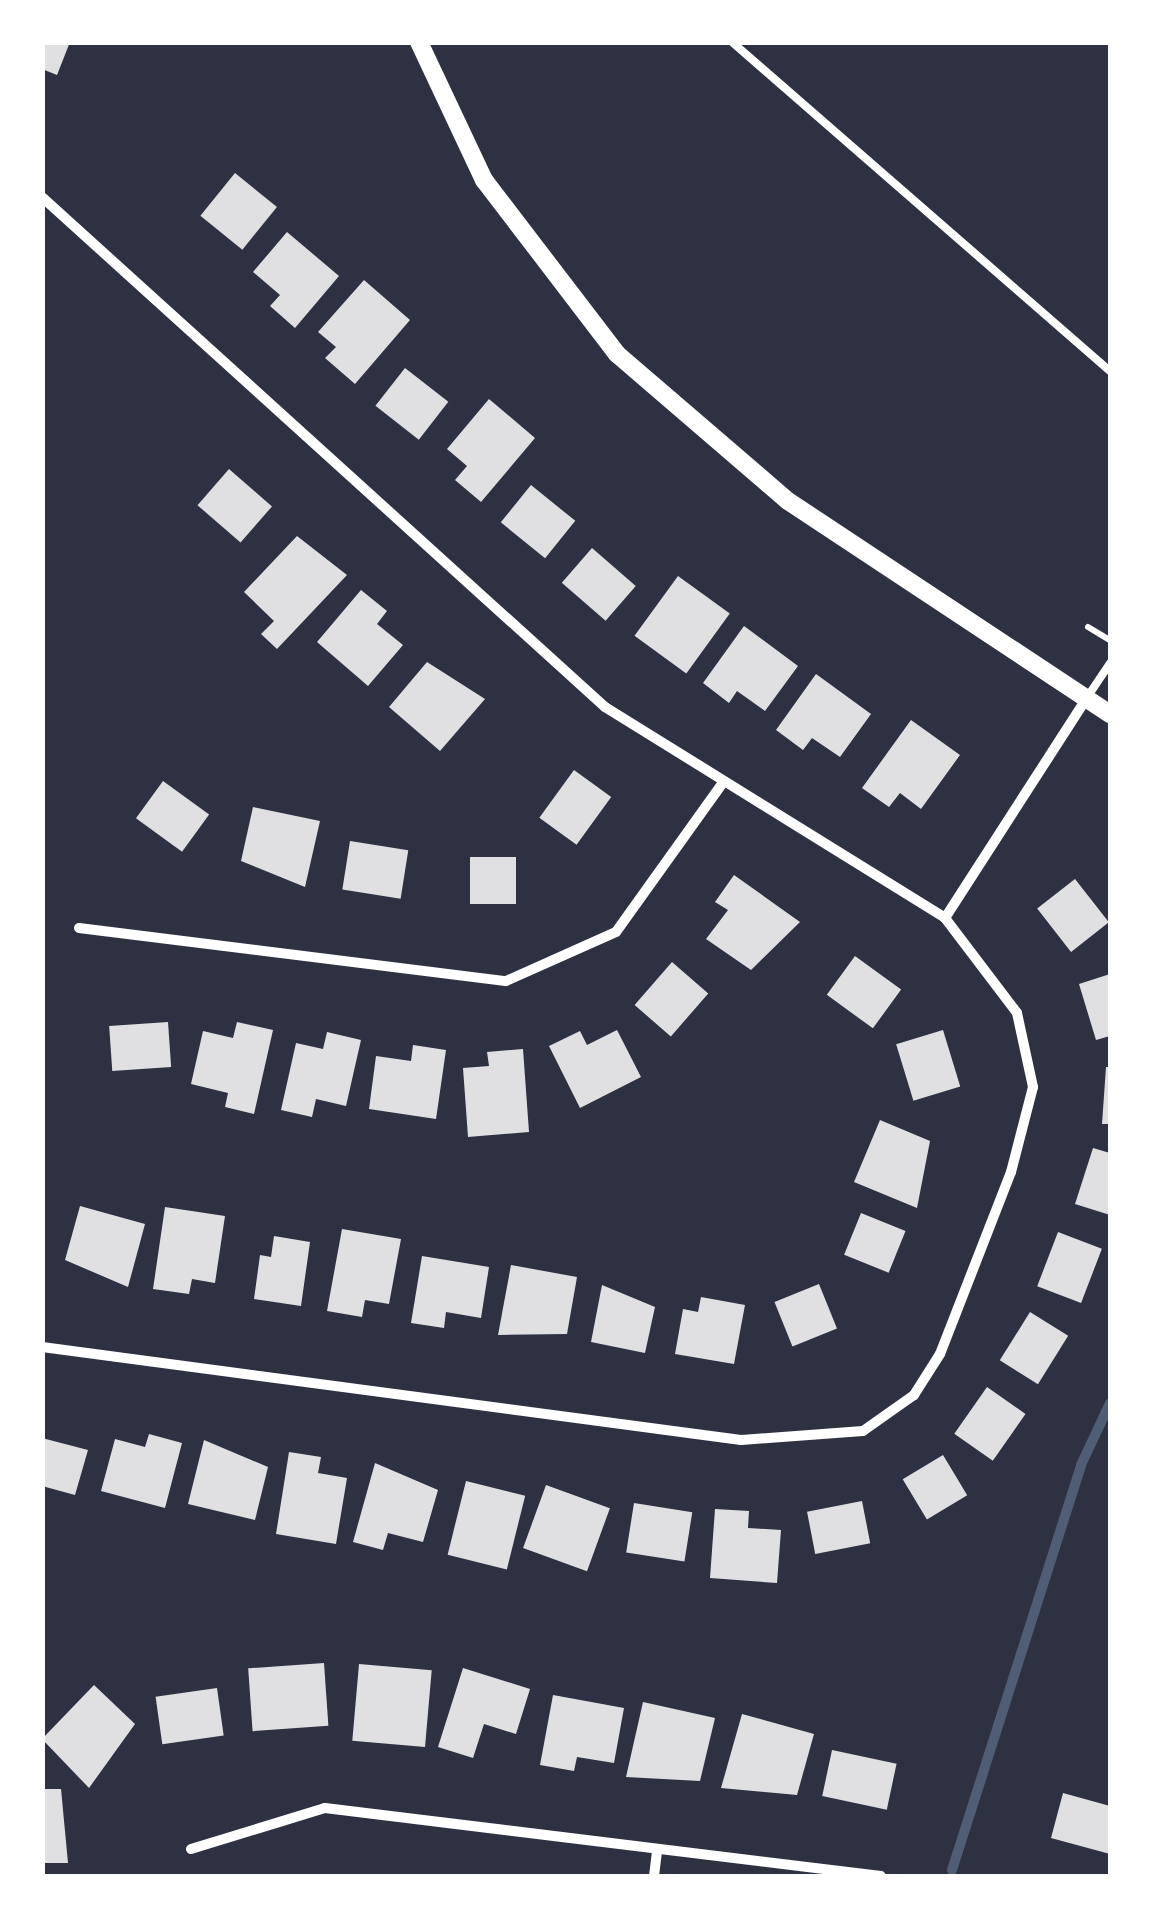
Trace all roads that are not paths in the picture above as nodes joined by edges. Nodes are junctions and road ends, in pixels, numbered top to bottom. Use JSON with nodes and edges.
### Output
{"nodes":[{"id":1,"x":419,"y":42,"type":"edge"},
{"id":2,"x":732,"y":42,"type":"edge"},
{"id":3,"x":42,"y":196,"type":"edge"},
{"id":4,"x":1110,"y":371,"type":"edge"},
{"id":5,"x":1110,"y":663,"type":"edge"},
{"id":6,"x":1087,"y":698,"type":"junction"},
{"id":7,"x":1110,"y":714,"type":"edge"},
{"id":8,"x":722,"y":784,"type":"junction"},
{"id":9,"x":944,"y":918,"type":"junction"},
{"id":10,"x":79,"y":928,"type":"dead end"},
{"id":11,"x":42,"y":1347,"type":"edge"},
{"id":12,"x":191,"y":1850,"type":"dead end"},
{"id":13,"x":657,"y":1850,"type":"junction"},
{"id":14,"x":654,"y":1876,"type":"edge"},
{"id":15,"x":881,"y":1876,"type":"edge"}],
"edges":[{"from":1,"to":6,"type":"street"},
{"from":2,"to":4,"type":"lane"},
{"from":3,"to":8,"type":"street"},
{"from":5,"to":6,"type":"lane"},
{"from":6,"to":7,"type":"street"},
{"from":6,"to":9,"type":"street"},
{"from":8,"to":9,"type":"street"},
{"from":8,"to":10,"type":"street"},
{"from":9,"to":11,"type":"street"},
{"from":12,"to":13,"type":"street"},
{"from":13,"to":14,"type":"street"},
{"from":13,"to":15,"type":"street"}]}
